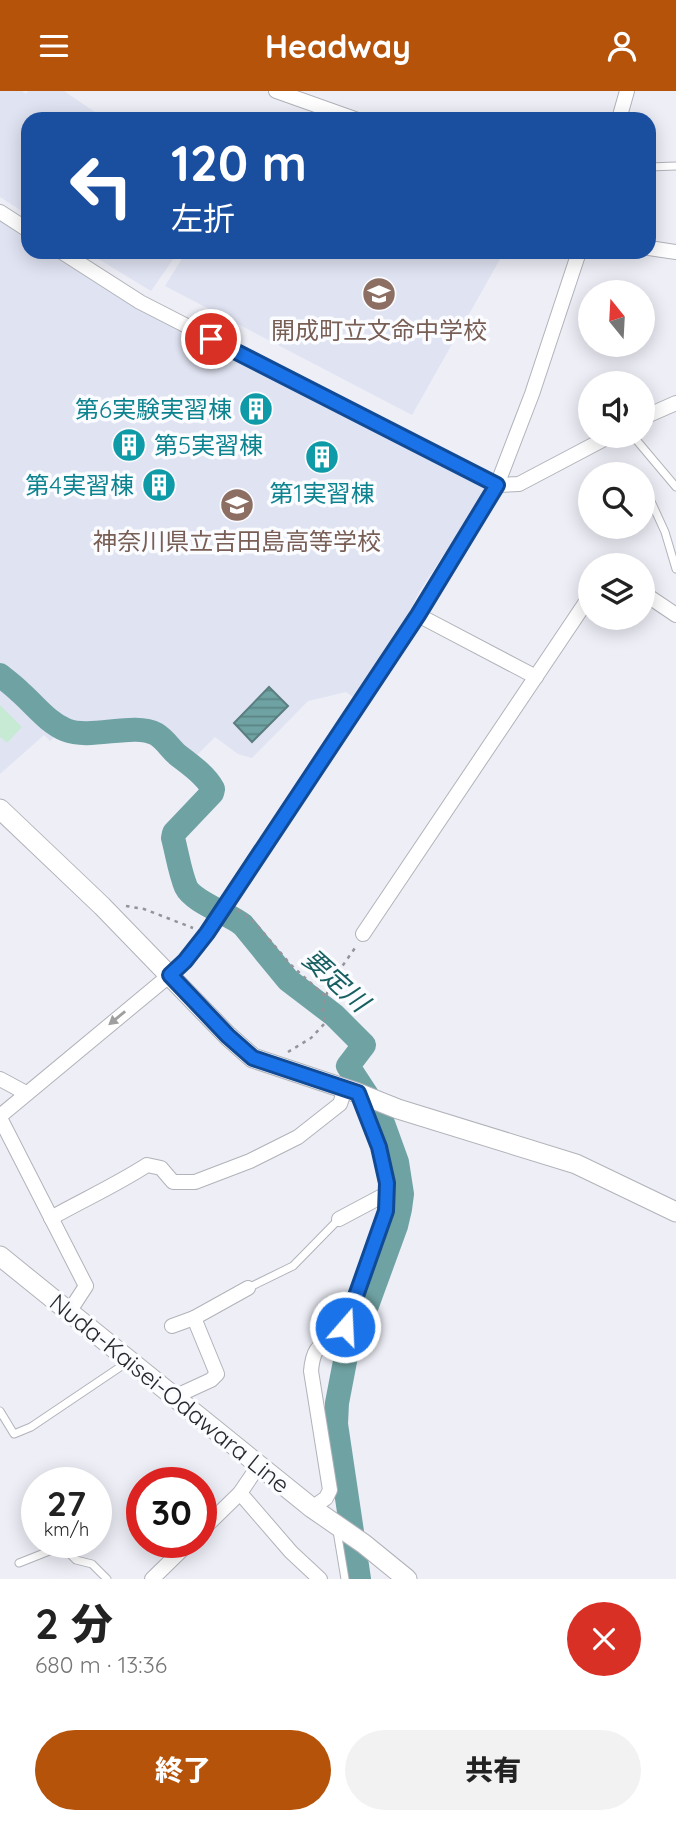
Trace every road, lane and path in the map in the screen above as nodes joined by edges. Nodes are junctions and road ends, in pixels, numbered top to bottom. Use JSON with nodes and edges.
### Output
{"nodes":[{"id":1,"x":276,"y":91,"type":"edge"},
{"id":2,"x":627,"y":91,"type":"edge"},
{"id":3,"x":335,"y":112,"type":"edge"},
{"id":4,"x":620,"y":112,"type":"edge"},
{"id":5,"x":676,"y":166,"type":"edge"},
{"id":6,"x":656,"y":167,"type":"edge"},
{"id":7,"x":0,"y":212,"type":"edge"},
{"id":8,"x":21,"y":226,"type":"edge"},
{"id":9,"x":656,"y":249,"type":"edge"},
{"id":10,"x":676,"y":252,"type":"edge"},
{"id":11,"x":73,"y":259,"type":"edge"},
{"id":12,"x":577,"y":259,"type":"edge"},
{"id":13,"x":676,"y":403,"type":"edge"},
{"id":14,"x":655,"y":412,"type":"edge"},
{"id":15,"x":587,"y":448,"type":"edge"},
{"id":16,"x":643,"y":448,"type":"edge"},
{"id":17,"x":497,"y":485,"type":"junction"},
{"id":18,"x":676,"y":487,"type":"edge"},
{"id":19,"x":655,"y":510,"type":"edge"},
{"id":20,"x":676,"y":569,"type":"edge"},
{"id":21,"x":655,"y":601,"type":"edge"},
{"id":22,"x":578,"y":614,"type":"edge"},
{"id":23,"x":418,"y":615,"type":"junction"},
{"id":24,"x":676,"y":615,"type":"edge"},
{"id":25,"x":536,"y":677,"type":"junction"},
{"id":26,"x":0,"y":809,"type":"edge"},
{"id":27,"x":102,"y":906,"type":"junction"},
{"id":28,"x":223,"y":908,"type":"junction"},
{"id":29,"x":207,"y":933,"type":"junction"},
{"id":30,"x":363,"y":934,"type":"joint"},
{"id":31,"x":170,"y":975,"type":"junction"},
{"id":32,"x":325,"y":996,"type":"junction"},
{"id":33,"x":270,"y":1063,"type":"junction"},
{"id":34,"x":0,"y":1079,"type":"edge"},
{"id":35,"x":351,"y":1091,"type":"junction"},
{"id":36,"x":26,"y":1093,"type":"junction"},
{"id":37,"x":0,"y":1117,"type":"edge"},
{"id":38,"x":386,"y":1193,"type":"junction"},
{"id":39,"x":676,"y":1212,"type":"edge"},
{"id":40,"x":51,"y":1218,"type":"junction"},
{"id":41,"x":339,"y":1219,"type":"joint"},
{"id":42,"x":0,"y":1256,"type":"edge"},
{"id":43,"x":248,"y":1288,"type":"joint"},
{"id":44,"x":69,"y":1312,"type":"junction"},
{"id":45,"x":194,"y":1318,"type":"junction"},
{"id":46,"x":172,"y":1327,"type":"dead end"},
{"id":47,"x":130,"y":1360,"type":"junction"},
{"id":48,"x":174,"y":1397,"type":"junction"},
{"id":49,"x":0,"y":1411,"type":"edge"},
{"id":50,"x":259,"y":1465,"type":"junction"},
{"id":51,"x":240,"y":1493,"type":"junction"},
{"id":52,"x":312,"y":1508,"type":"junction"},
{"id":53,"x":217,"y":1515,"type":"edge"},
{"id":54,"x":339,"y":1527,"type":"junction"},
{"id":55,"x":174,"y":1558,"type":"edge"},
{"id":56,"x":19,"y":1563,"type":"dead end"},
{"id":57,"x":107,"y":1579,"type":"edge"},
{"id":58,"x":152,"y":1579,"type":"edge"},
{"id":59,"x":320,"y":1579,"type":"edge"},
{"id":60,"x":345,"y":1579,"type":"edge"},
{"id":61,"x":407,"y":1579,"type":"edge"}],
"edges":[{"from":1,"to":3,"type":"street"},
{"from":2,"to":4,"type":"street"},
{"from":5,"to":6,"type":"lane"},
{"from":7,"to":8,"type":"street"},
{"from":9,"to":10,"type":"street"},
{"from":11,"to":17,"type":"street"},
{"from":12,"to":17,"type":"street"},
{"from":13,"to":14,"type":"street"},
{"from":15,"to":17,"type":"street"},
{"from":16,"to":18,"type":"lane"},
{"from":17,"to":23,"type":"street"},
{"from":19,"to":20,"type":"lane"},
{"from":21,"to":24,"type":"street"},
{"from":22,"to":25,"type":"street"},
{"from":23,"to":25,"type":"street"},
{"from":23,"to":28,"type":"street"},
{"from":25,"to":30,"type":"street"},
{"from":26,"to":27,"type":"street"},
{"from":27,"to":29,"type":"path"},
{"from":27,"to":31,"type":"street"},
{"from":28,"to":29,"type":"street"},
{"from":28,"to":32,"type":"path"},
{"from":29,"to":31,"type":"street"},
{"from":30,"to":32,"type":"path"},
{"from":31,"to":33,"type":"street"},
{"from":31,"to":36,"type":"street","one_way":true},
{"from":32,"to":33,"type":"path"},
{"from":33,"to":35,"type":"street"},
{"from":34,"to":36,"type":"street"},
{"from":35,"to":38,"type":"street"},
{"from":35,"to":39,"type":"street"},
{"from":35,"to":40,"type":"street"},
{"from":36,"to":37,"type":"street"},
{"from":37,"to":40,"type":"street"},
{"from":38,"to":41,"type":"street"},
{"from":38,"to":52,"type":"street"},
{"from":40,"to":44,"type":"street"},
{"from":41,"to":43,"type":"lane"},
{"from":42,"to":44,"type":"street","name":"Nuda-Kaisei-Odawara Line"},
{"from":43,"to":45,"type":"street"},
{"from":44,"to":47,"type":"street","name":"Nuda-Kaisei-Odawara Line"},
{"from":45,"to":46,"type":"street"},
{"from":45,"to":48,"type":"street"},
{"from":47,"to":48,"type":"street","name":"Nuda-Kaisei-Odawara Line"},
{"from":47,"to":49,"type":"lane"},
{"from":48,"to":50,"type":"street","name":"Nuda-Kaisei-Odawara Line"},
{"from":50,"to":51,"type":"street"},
{"from":50,"to":52,"type":"street","name":"Nuda-Kaisei-Odawara Line"},
{"from":51,"to":53,"type":"street"},
{"from":51,"to":59,"type":"street"},
{"from":52,"to":54,"type":"street","name":"Nuda-Kaisei-Odawara Line"},
{"from":54,"to":60,"type":"lane"},
{"from":54,"to":61,"type":"street","name":"Nuda-Kaisei-Odawara Line"},
{"from":55,"to":58,"type":"street"},
{"from":56,"to":57,"type":"lane"}]}
